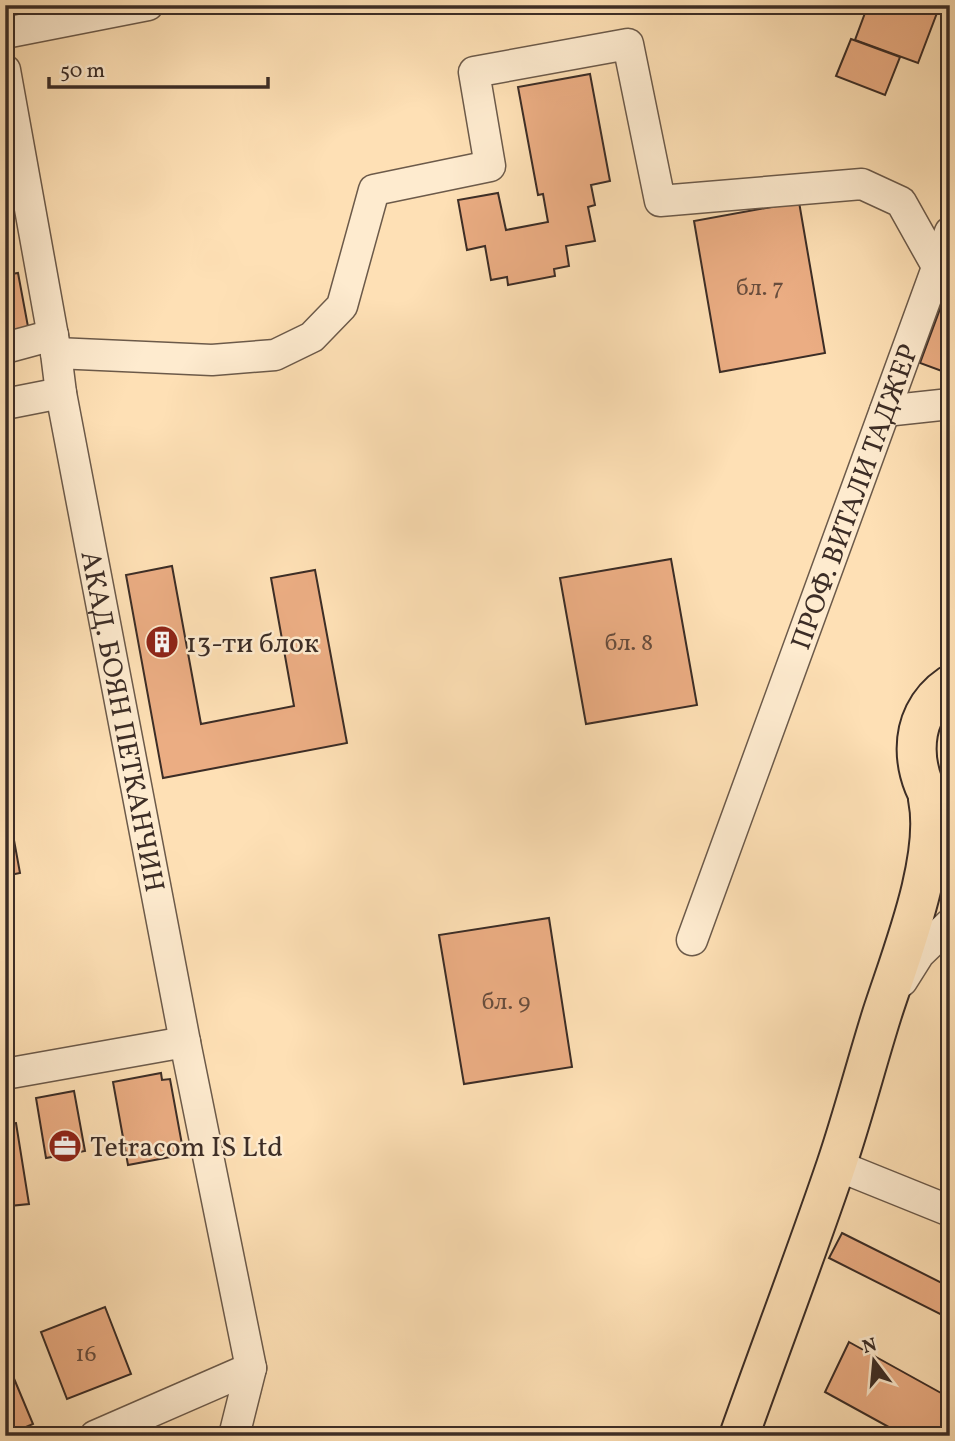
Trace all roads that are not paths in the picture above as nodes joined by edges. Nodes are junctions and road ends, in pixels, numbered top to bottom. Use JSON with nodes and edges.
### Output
{"nodes":[{"id":1,"x":148,"y":5,"type":"edge"},
{"id":2,"x":5,"y":33,"type":"edge"},
{"id":3,"x":5,"y":70,"type":"edge"},
{"id":4,"x":950,"y":232,"type":"edge"},
{"id":5,"x":938,"y":268,"type":"junction"},
{"id":6,"x":55,"y":344,"type":"junction"},
{"id":7,"x":5,"y":348,"type":"edge"},
{"id":8,"x":61,"y":393,"type":"junction"},
{"id":9,"x":5,"y":404,"type":"edge"},
{"id":10,"x":950,"y":404,"type":"edge"},
{"id":11,"x":886,"y":411,"type":"junction"},
{"id":12,"x":948,"y":685,"type":"edge"},
{"id":13,"x":939,"y":811,"type":"edge"},
{"id":14,"x":950,"y":874,"type":"edge"},
{"id":15,"x":947,"y":930,"type":"edge"},
{"id":16,"x":692,"y":940,"type":"dead end"},
{"id":17,"x":904,"y":949,"type":"junction"},
{"id":18,"x":882,"y":1014,"type":"junction"},
{"id":19,"x":185,"y":1042,"type":"junction"},
{"id":20,"x":5,"y":1074,"type":"edge"},
{"id":21,"x":836,"y":1165,"type":"junction"},
{"id":22,"x":950,"y":1211,"type":"edge"},
{"id":23,"x":251,"y":1368,"type":"junction"},
{"id":24,"x":95,"y":1436,"type":"edge"},
{"id":25,"x":234,"y":1436,"type":"edge"},
{"id":26,"x":739,"y":1436,"type":"edge"}],
"edges":[{"from":1,"to":2,"type":"street"},
{"from":3,"to":6,"type":"street","name":"АКАД. БОЯН ПЕТКАНЧИН"},
{"from":4,"to":5,"type":"street","name":"ПРОФ. ВИТАЛИ ТАДЖЕР"},
{"from":5,"to":6,"type":"street"},
{"from":5,"to":11,"type":"street","name":"ПРОФ. ВИТАЛИ ТАДЖЕР"},
{"from":6,"to":7,"type":"street"},
{"from":6,"to":8,"type":"street","name":"АКАД. БОЯН ПЕТКАНЧИН"},
{"from":8,"to":9,"type":"street"},
{"from":8,"to":19,"type":"street","name":"АКАД. БОЯН ПЕТКАНЧИН"},
{"from":10,"to":11,"type":"street"},
{"from":11,"to":16,"type":"street","name":"ПРОФ. ВИТАЛИ ТАДЖЕР"},
{"from":12,"to":13,"type":"main road"},
{"from":13,"to":17,"type":"main road"},
{"from":14,"to":17,"type":"main road"},
{"from":15,"to":18,"type":"street"},
{"from":17,"to":18,"type":"main road"},
{"from":18,"to":21,"type":"main road"},
{"from":19,"to":20,"type":"street"},
{"from":19,"to":23,"type":"street","name":"АКАД. БОЯН ПЕТКАНЧИН"},
{"from":21,"to":22,"type":"street"},
{"from":21,"to":26,"type":"main road"},
{"from":23,"to":24,"type":"street"},
{"from":23,"to":25,"type":"street"}]}
